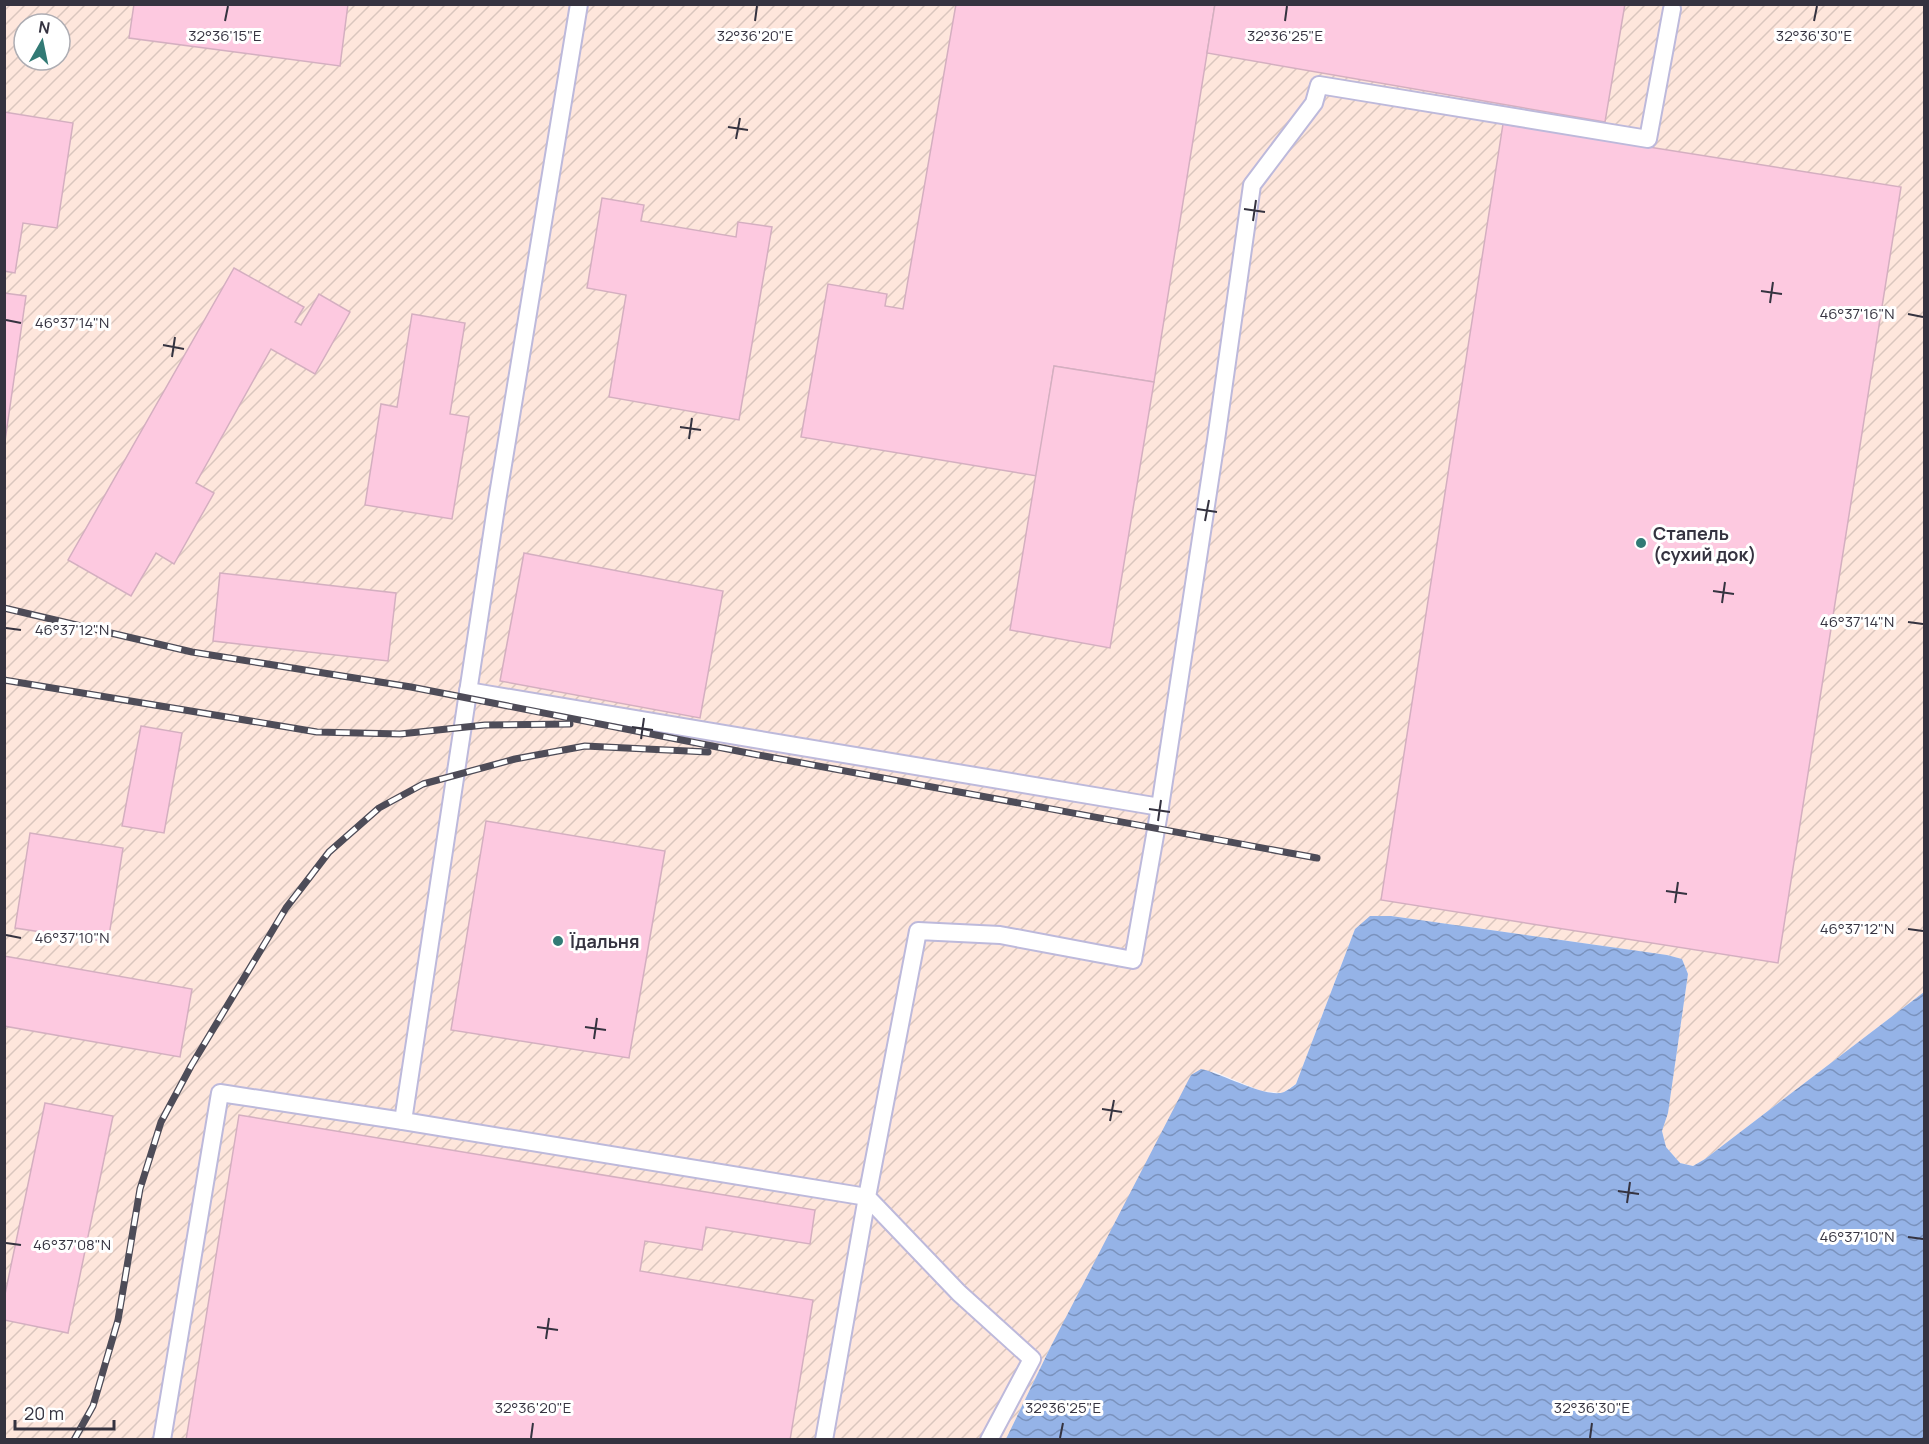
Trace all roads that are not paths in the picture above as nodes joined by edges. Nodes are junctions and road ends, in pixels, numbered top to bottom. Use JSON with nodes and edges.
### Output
{"nodes":[{"id":1,"x":579,"y":4,"type":"edge"},
{"id":2,"x":1672,"y":9,"type":"dead end"},
{"id":3,"x":468,"y":691,"type":"junction"},
{"id":4,"x":1160,"y":807,"type":"junction"},
{"id":5,"x":403,"y":1121,"type":"junction"},
{"id":6,"x":867,"y":1197,"type":"junction"},
{"id":7,"x":162,"y":1440,"type":"edge"},
{"id":8,"x":824,"y":1440,"type":"edge"},
{"id":9,"x":989,"y":1440,"type":"edge"}],
"edges":[{"from":1,"to":3,"type":"lane"},
{"from":2,"to":4,"type":"lane"},
{"from":3,"to":4,"type":"lane"},
{"from":3,"to":5,"type":"lane"},
{"from":4,"to":6,"type":"lane"},
{"from":5,"to":6,"type":"lane"},
{"from":5,"to":7,"type":"lane"},
{"from":6,"to":8,"type":"lane"},
{"from":6,"to":9,"type":"lane"}]}
